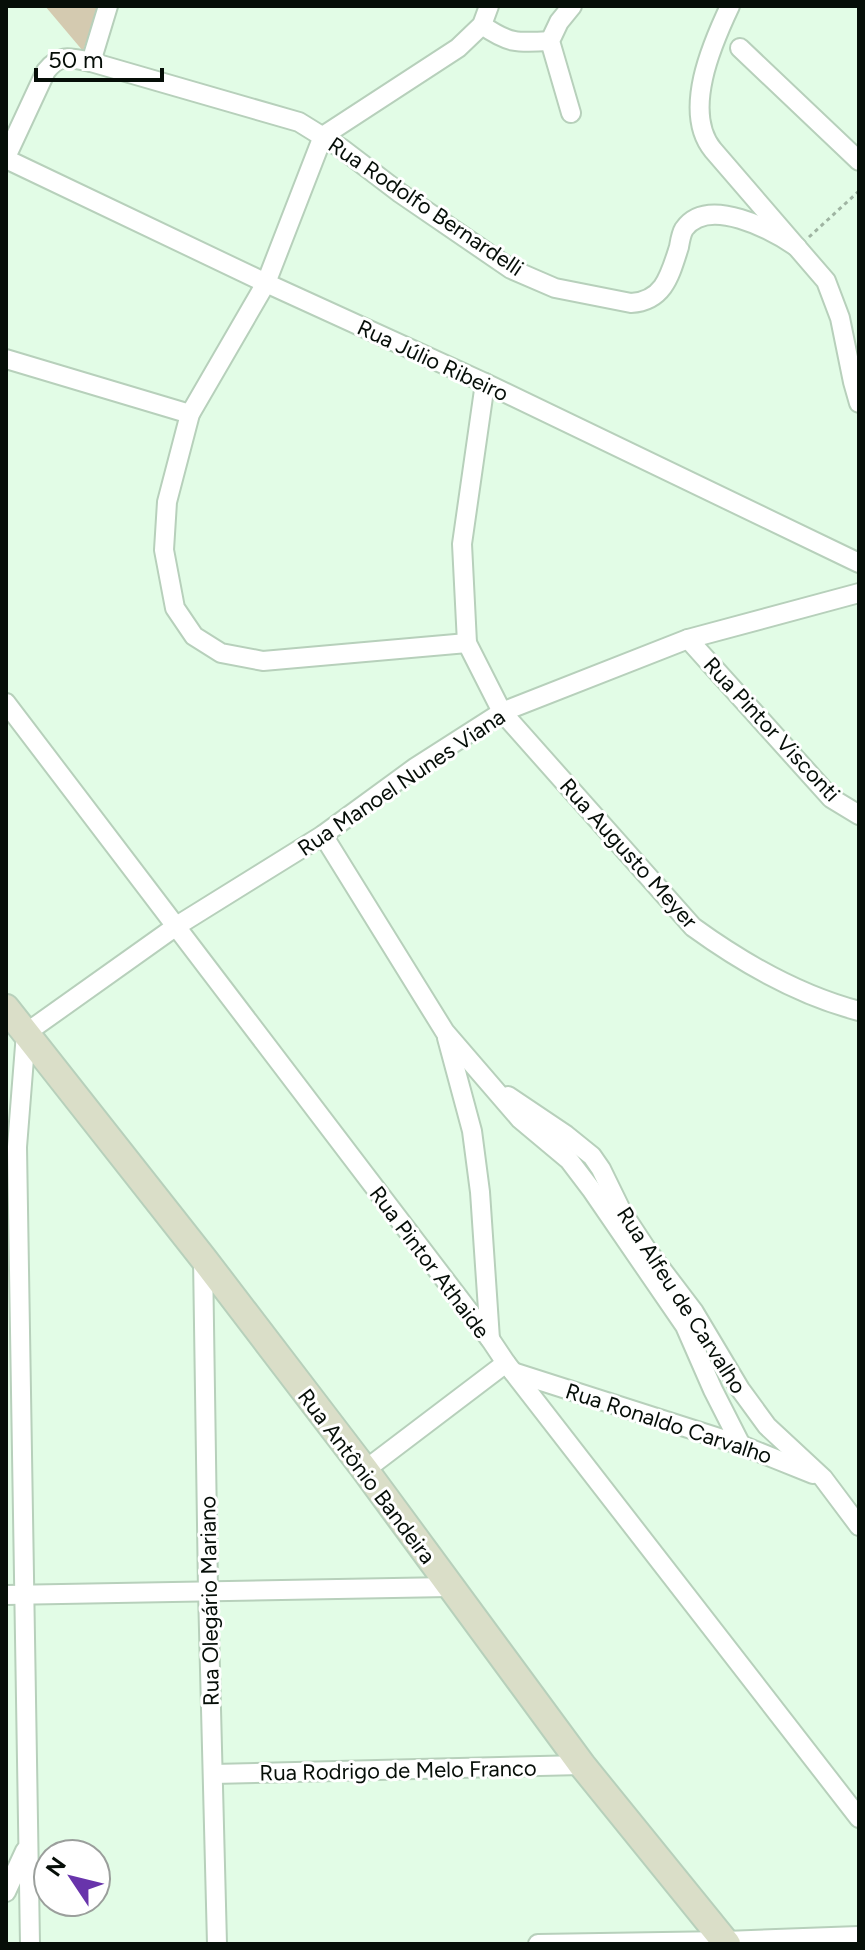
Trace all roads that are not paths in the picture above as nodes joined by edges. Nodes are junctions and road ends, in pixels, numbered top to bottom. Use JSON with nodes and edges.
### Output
{"nodes":[{"id":1,"x":108,"y":6,"type":"edge"},
{"id":2,"x":489,"y":6,"type":"edge"},
{"id":3,"x":572,"y":6,"type":"edge"},
{"id":4,"x":730,"y":6,"type":"edge"},
{"id":5,"x":482,"y":25,"type":"junction"},
{"id":6,"x":730,"y":39,"type":"junction"},
{"id":7,"x":550,"y":41,"type":"junction"},
{"id":8,"x":91,"y":62,"type":"junction"},
{"id":9,"x":571,"y":113,"type":"dead end"},
{"id":10,"x":323,"y":136,"type":"junction"},
{"id":11,"x":6,"y":158,"type":"edge"},
{"id":12,"x":859,"y":161,"type":"edge"},
{"id":13,"x":797,"y":247,"type":"junction"},
{"id":14,"x":266,"y":283,"type":"junction"},
{"id":15,"x":6,"y":359,"type":"edge"},
{"id":16,"x":485,"y":383,"type":"junction"},
{"id":17,"x":859,"y":403,"type":"edge"},
{"id":18,"x":190,"y":414,"type":"junction"},
{"id":19,"x":859,"y":563,"type":"edge"},
{"id":20,"x":859,"y":593,"type":"edge"},
{"id":21,"x":688,"y":639,"type":"junction"},
{"id":22,"x":467,"y":643,"type":"junction"},
{"id":23,"x":6,"y":703,"type":"edge"},
{"id":24,"x":502,"y":712,"type":"junction"},
{"id":25,"x":859,"y":815,"type":"edge"},
{"id":26,"x":323,"y":835,"type":"junction"},
{"id":27,"x":175,"y":927,"type":"junction"},
{"id":28,"x":6,"y":1008,"type":"edge"},
{"id":29,"x":859,"y":1011,"type":"edge"},
{"id":30,"x":445,"y":1032,"type":"junction"},
{"id":31,"x":26,"y":1033,"type":"junction"},
{"id":32,"x":495,"y":1089,"type":"junction"},
{"id":33,"x":203,"y":1258,"type":"junction"},
{"id":34,"x":490,"y":1339,"type":"junction"},
{"id":35,"x":510,"y":1368,"type":"junction"},
{"id":36,"x":741,"y":1445,"type":"junction"},
{"id":37,"x":365,"y":1470,"type":"junction"},
{"id":38,"x":823,"y":1478,"type":"junction"},
{"id":39,"x":859,"y":1526,"type":"edge"},
{"id":40,"x":449,"y":1587,"type":"junction"},
{"id":41,"x":208,"y":1591,"type":"junction"},
{"id":42,"x":15,"y":1595,"type":"edge"},
{"id":43,"x":582,"y":1765,"type":"junction"},
{"id":44,"x":213,"y":1774,"type":"junction"},
{"id":45,"x":859,"y":1818,"type":"edge"},
{"id":46,"x":28,"y":1846,"type":"junction"},
{"id":47,"x":6,"y":1892,"type":"edge"},
{"id":48,"x":859,"y":1936,"type":"edge"},
{"id":49,"x":580,"y":1943,"type":"edge"},
{"id":50,"x":726,"y":1943,"type":"edge"},
{"id":51,"x":30,"y":1944,"type":"edge"},
{"id":52,"x":217,"y":1944,"type":"edge"},
{"id":53,"x":538,"y":1944,"type":"edge"}],
"edges":[{"from":1,"to":8,"type":"street"},
{"from":2,"to":5,"type":"street"},
{"from":3,"to":7,"type":"street"},
{"from":4,"to":6,"type":"street"},
{"from":5,"to":7,"type":"street"},
{"from":5,"to":10,"type":"street"},
{"from":6,"to":12,"type":"street"},
{"from":6,"to":13,"type":"street"},
{"from":7,"to":9,"type":"street"},
{"from":8,"to":10,"type":"street","name":"Rua Rodolfo Bernardelli"},
{"from":8,"to":11,"type":"street","name":"Rua Rodolfo Bernardelli"},
{"from":10,"to":13,"type":"street","name":"Rua Rodolfo Bernardelli"},
{"from":10,"to":14,"type":"street"},
{"from":11,"to":14,"type":"street","name":"Rua Júlio Ribeiro"},
{"from":13,"to":17,"type":"street"},
{"from":14,"to":16,"type":"street","name":"Rua Júlio Ribeiro"},
{"from":14,"to":18,"type":"street"},
{"from":15,"to":18,"type":"street"},
{"from":16,"to":19,"type":"street","name":"Rua Júlio Ribeiro"},
{"from":16,"to":22,"type":"street"},
{"from":18,"to":22,"type":"street"},
{"from":20,"to":21,"type":"street","name":"Rua Manoel Nunes Viana"},
{"from":21,"to":24,"type":"street","name":"Rua Manoel Nunes Viana"},
{"from":21,"to":25,"type":"street","name":"Rua Pintor Visconti"},
{"from":22,"to":24,"type":"street","name":"Rua Augusto Meyer"},
{"from":23,"to":27,"type":"street","name":"Rua Pintor Athaide"},
{"from":24,"to":26,"type":"street","name":"Rua Manoel Nunes Viana"},
{"from":24,"to":29,"type":"street","name":"Rua Augusto Meyer"},
{"from":26,"to":27,"type":"street","name":"Rua Manoel Nunes Viana"},
{"from":26,"to":30,"type":"street","name":"Rua Alfeu de Carvalho"},
{"from":27,"to":31,"type":"street","name":"Rua Manoel Nunes Viana"},
{"from":27,"to":34,"type":"street","name":"Rua Pintor Athaide"},
{"from":28,"to":31,"type":"street","name":"Rua Antônio Bandeira"},
{"from":30,"to":32,"type":"street","name":"Rua Alfeu de Carvalho"},
{"from":30,"to":34,"type":"street"},
{"from":31,"to":33,"type":"street","name":"Rua Antônio Bandeira"},
{"from":31,"to":42,"type":"street"},
{"from":32,"to":36,"type":"street","name":"Rua Alfeu de Carvalho"},
{"from":32,"to":38,"type":"street","name":"Rua Alfeu de Carvalho"},
{"from":33,"to":37,"type":"street","name":"Rua Antônio Bandeira"},
{"from":33,"to":41,"type":"street","name":"Rua Olegário Mariano"},
{"from":34,"to":35,"type":"street","name":"Rua Pintor Athaide"},
{"from":35,"to":36,"type":"street","name":"Rua Ronaldo Carvalho"},
{"from":35,"to":37,"type":"street"},
{"from":35,"to":45,"type":"street","name":"Rua Pintor Athaide"},
{"from":36,"to":38,"type":"street","name":"Rua Ronaldo Carvalho"},
{"from":37,"to":40,"type":"street","name":"Rua Antônio Bandeira"},
{"from":38,"to":39,"type":"street","name":"Rua Alfeu de Carvalho"},
{"from":40,"to":41,"type":"street"},
{"from":40,"to":43,"type":"street","name":"Rua Antônio Bandeira"},
{"from":41,"to":42,"type":"street"},
{"from":41,"to":44,"type":"street","name":"Rua Olegário Mariano"},
{"from":42,"to":46,"type":"street"},
{"from":43,"to":44,"type":"street","name":"Rua Rodrigo de Melo Franco"},
{"from":43,"to":50,"type":"street","name":"Rua Antônio Bandeira"},
{"from":44,"to":52,"type":"street","name":"Rua Olegário Mariano"},
{"from":46,"to":47,"type":"street"},
{"from":46,"to":51,"type":"street"},
{"from":48,"to":50,"type":"street"},
{"from":49,"to":50,"type":"street"},
{"from":49,"to":53,"type":"street"}]}
